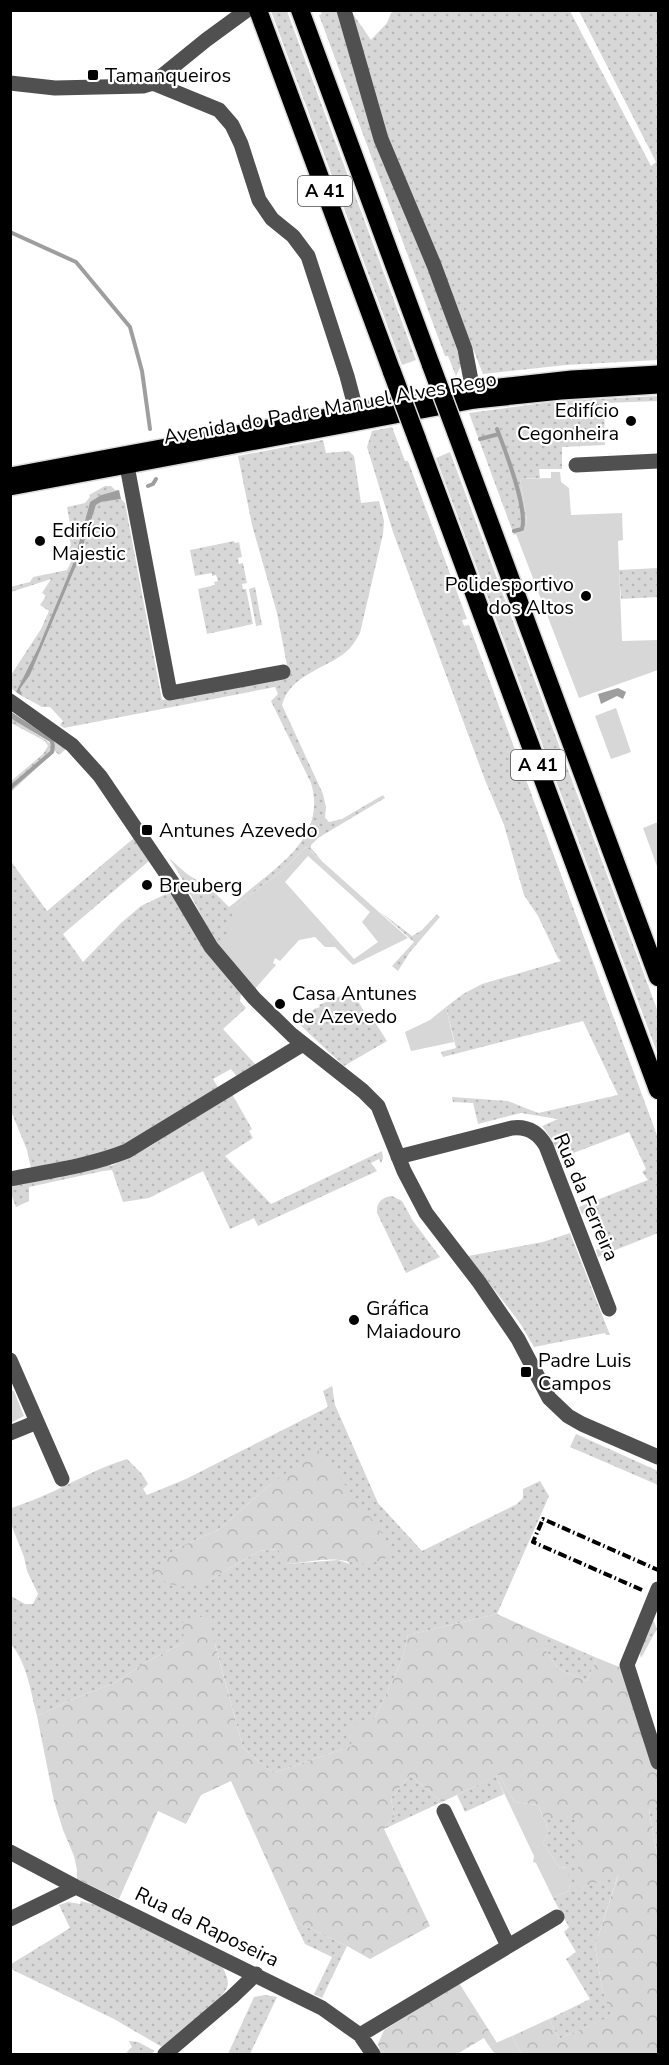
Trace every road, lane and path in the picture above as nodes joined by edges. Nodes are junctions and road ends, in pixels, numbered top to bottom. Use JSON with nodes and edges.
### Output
{"nodes":[{"id":1,"x":258,"y":10,"type":"edge"},
{"id":2,"x":300,"y":10,"type":"edge"},
{"id":3,"x":344,"y":10,"type":"edge"},
{"id":4,"x":237,"y":14,"type":"edge"},
{"id":5,"x":10,"y":83,"type":"edge"},
{"id":6,"x":153,"y":83,"type":"junction"},
{"id":7,"x":658,"y":373,"type":"edge"},
{"id":8,"x":658,"y":386,"type":"edge"},
{"id":9,"x":474,"y":395,"type":"junction"},
{"id":10,"x":356,"y":410,"type":"junction"},
{"id":11,"x":375,"y":413,"type":"junction"},
{"id":12,"x":658,"y":461,"type":"edge"},
{"id":13,"x":576,"y":465,"type":"dead end"},
{"id":14,"x":127,"y":466,"type":"junction"},
{"id":15,"x":10,"y":475,"type":"edge"},
{"id":16,"x":10,"y":488,"type":"edge"},
{"id":17,"x":283,"y":672,"type":"dead end"},
{"id":18,"x":10,"y":701,"type":"edge"},
{"id":19,"x":658,"y":977,"type":"edge"},
{"id":20,"x":303,"y":1044,"type":"junction"},
{"id":21,"x":658,"y":1090,"type":"edge"},
{"id":22,"x":398,"y":1157,"type":"junction"},
{"id":23,"x":10,"y":1179,"type":"edge"},
{"id":24,"x":609,"y":1309,"type":"dead end"},
{"id":25,"x":10,"y":1360,"type":"edge"},
{"id":26,"x":14,"y":1378,"type":"edge"},
{"id":27,"x":37,"y":1422,"type":"junction"},
{"id":28,"x":10,"y":1433,"type":"edge"},
{"id":29,"x":658,"y":1457,"type":"edge"},
{"id":30,"x":62,"y":1479,"type":"dead end"},
{"id":31,"x":658,"y":1589,"type":"edge"},
{"id":32,"x":658,"y":1762,"type":"edge"},
{"id":33,"x":444,"y":1811,"type":"dead end"},
{"id":34,"x":10,"y":1852,"type":"edge"},
{"id":35,"x":76,"y":1887,"type":"junction"},
{"id":36,"x":557,"y":1917,"type":"dead end"},
{"id":37,"x":10,"y":1919,"type":"edge"},
{"id":38,"x":508,"y":1946,"type":"junction"},
{"id":39,"x":256,"y":1974,"type":"junction"},
{"id":40,"x":360,"y":2035,"type":"junction"},
{"id":41,"x":165,"y":2055,"type":"edge"},
{"id":42,"x":373,"y":2055,"type":"edge"}],
"edges":[{"from":1,"to":21,"type":"highway","number":"A 41","bridge":true},
{"from":2,"to":19,"type":"highway","number":"A 41","bridge":true},
{"from":3,"to":9,"type":"street"},
{"from":4,"to":6,"type":"street"},
{"from":5,"to":6,"type":"street"},
{"from":6,"to":10,"type":"street"},
{"from":7,"to":9,"type":"main road","name":"Avenida do Padre Manuel Alves Rego"},
{"from":8,"to":9,"type":"main road","name":"Avenida do Padre Manuel Alves Rego"},
{"from":9,"to":11,"type":"main road","name":"Avenida do Padre Manuel Alves Rego"},
{"from":10,"to":11,"type":"main road","name":"Avenida do Padre Manuel Alves Rego"},
{"from":10,"to":15,"type":"main road","name":"Avenida do Padre Manuel Alves Rego"},
{"from":11,"to":14,"type":"main road","name":"Avenida do Padre Manuel Alves Rego"},
{"from":12,"to":13,"type":"street"},
{"from":14,"to":16,"type":"main road","name":"Avenida do Padre Manuel Alves Rego"},
{"from":14,"to":17,"type":"street"},
{"from":18,"to":20,"type":"street"},
{"from":20,"to":22,"type":"street"},
{"from":20,"to":23,"type":"street"},
{"from":22,"to":24,"type":"street","name":"Rua da Ferreira"},
{"from":22,"to":29,"type":"street"},
{"from":25,"to":26,"type":"street"},
{"from":26,"to":27,"type":"street"},
{"from":27,"to":28,"type":"street"},
{"from":27,"to":30,"type":"street"},
{"from":31,"to":32,"type":"street"},
{"from":33,"to":38,"type":"street"},
{"from":34,"to":35,"type":"street","name":"Rua da Raposeira"},
{"from":35,"to":37,"type":"street"},
{"from":35,"to":39,"type":"street","name":"Rua da Raposeira"},
{"from":36,"to":38,"type":"street"},
{"from":38,"to":40,"type":"street"},
{"from":39,"to":40,"type":"street","name":"Rua da Raposeira"},
{"from":39,"to":41,"type":"street"},
{"from":40,"to":42,"type":"street","name":"Rua da Raposeira"}]}
